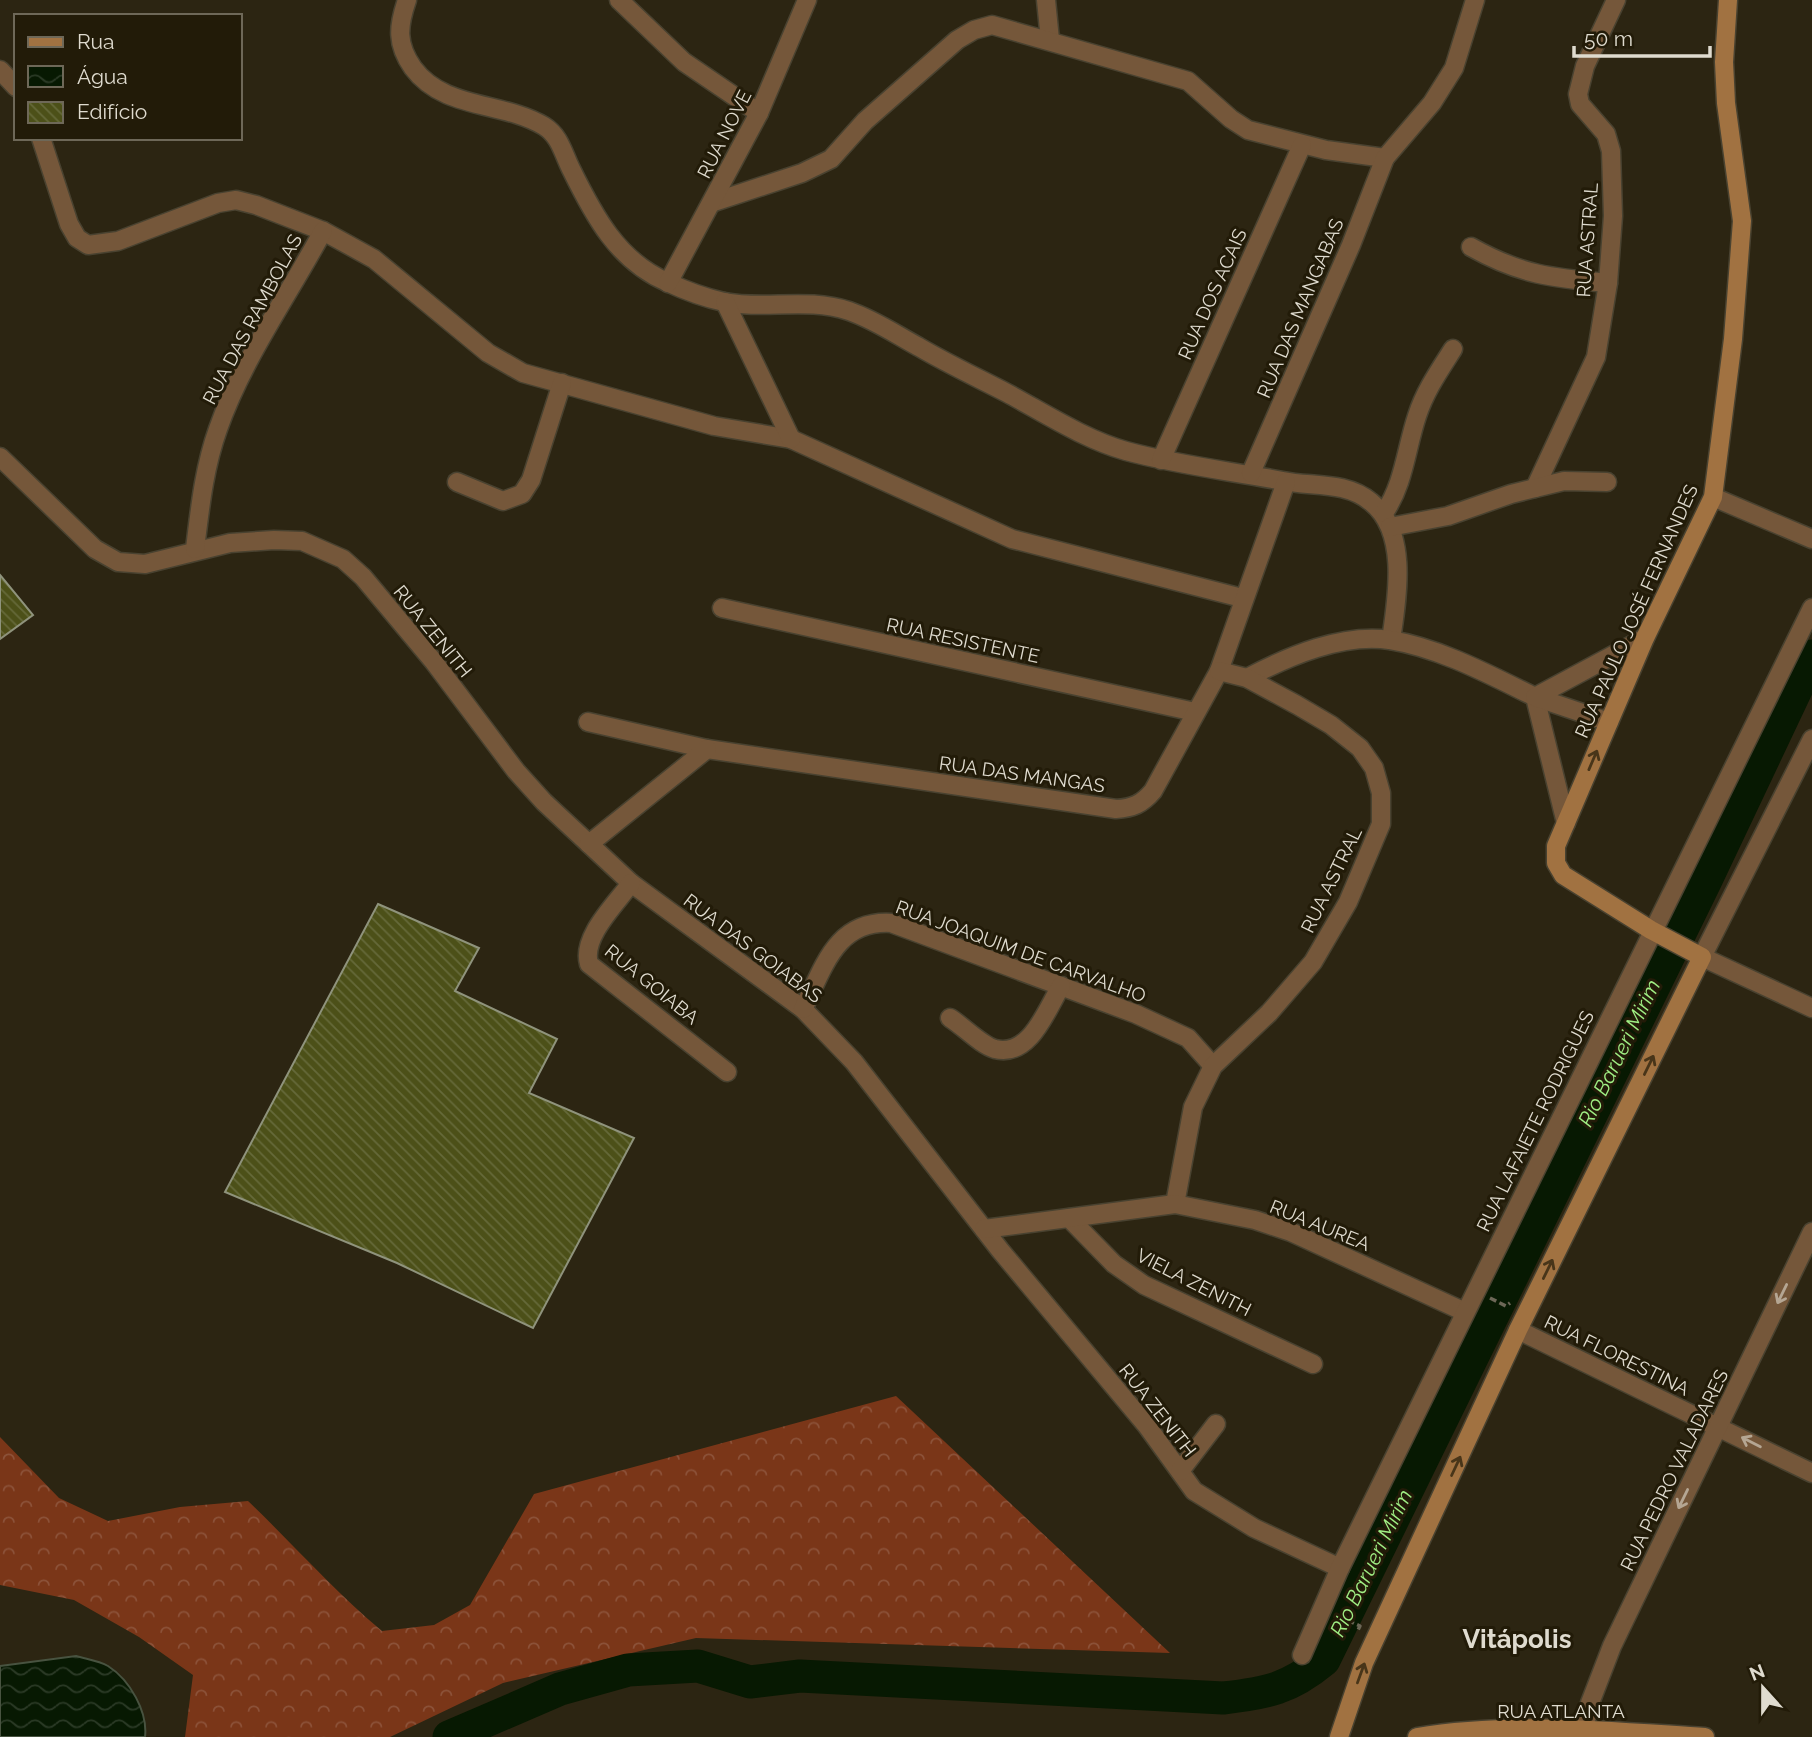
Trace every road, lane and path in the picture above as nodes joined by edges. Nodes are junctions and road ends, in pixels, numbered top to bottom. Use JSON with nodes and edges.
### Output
{"nodes":[{"id":1,"x":407,"y":0,"type":"edge"},
{"id":2,"x":619,"y":0,"type":"edge"},
{"id":3,"x":807,"y":0,"type":"edge"},
{"id":4,"x":1046,"y":0,"type":"edge"},
{"id":5,"x":1475,"y":0,"type":"edge"},
{"id":6,"x":1616,"y":0,"type":"edge"},
{"id":7,"x":1728,"y":0,"type":"edge"},
{"id":8,"x":1049,"y":40,"type":"junction"},
{"id":9,"x":0,"y":70,"type":"edge"},
{"id":10,"x":14,"y":85,"type":"edge"},
{"id":11,"x":759,"y":113,"type":"junction"},
{"id":12,"x":42,"y":140,"type":"edge"},
{"id":13,"x":1302,"y":145,"type":"junction"},
{"id":14,"x":1385,"y":158,"type":"junction"},
{"id":15,"x":713,"y":202,"type":"junction"},
{"id":16,"x":323,"y":231,"type":"junction"},
{"id":17,"x":1471,"y":247,"type":"dead end"},
{"id":18,"x":668,"y":283,"type":"junction"},
{"id":19,"x":1608,"y":283,"type":"junction"},
{"id":20,"x":725,"y":302,"type":"junction"},
{"id":21,"x":1453,"y":349,"type":"dead end"},
{"id":22,"x":562,"y":383,"type":"junction"},
{"id":23,"x":791,"y":439,"type":"junction"},
{"id":24,"x":0,"y":457,"type":"edge"},
{"id":25,"x":1161,"y":460,"type":"junction"},
{"id":26,"x":1251,"y":473,"type":"junction"},
{"id":27,"x":457,"y":482,"type":"dead end"},
{"id":28,"x":1286,"y":482,"type":"junction"},
{"id":29,"x":1607,"y":482,"type":"dead end"},
{"id":30,"x":1535,"y":488,"type":"junction"},
{"id":31,"x":1713,"y":497,"type":"junction"},
{"id":32,"x":1387,"y":520,"type":"junction"},
{"id":33,"x":1812,"y":539,"type":"edge"},
{"id":34,"x":195,"y":550,"type":"junction"},
{"id":35,"x":1242,"y":598,"type":"junction"},
{"id":36,"x":722,"y":608,"type":"dead end"},
{"id":37,"x":1812,"y":608,"type":"edge"},
{"id":38,"x":1645,"y":638,"type":"junction"},
{"id":39,"x":1391,"y":640,"type":"junction"},
{"id":40,"x":1219,"y":671,"type":"junction"},
{"id":41,"x":1247,"y":678,"type":"junction"},
{"id":42,"x":1535,"y":697,"type":"junction"},
{"id":43,"x":1195,"y":712,"type":"junction"},
{"id":44,"x":588,"y":722,"type":"dead end"},
{"id":45,"x":1609,"y":722,"type":"junction"},
{"id":46,"x":1812,"y":739,"type":"edge"},
{"id":47,"x":707,"y":749,"type":"junction"},
{"id":48,"x":1566,"y":823,"type":"junction"},
{"id":49,"x":589,"y":844,"type":"junction"},
{"id":50,"x":631,"y":883,"type":"junction"},
{"id":51,"x":1657,"y":934,"type":"junction"},
{"id":52,"x":1698,"y":954,"type":"junction"},
{"id":53,"x":1061,"y":986,"type":"junction"},
{"id":54,"x":1812,"y":1008,"type":"edge"},
{"id":55,"x":803,"y":1009,"type":"junction"},
{"id":56,"x":950,"y":1018,"type":"dead end"},
{"id":57,"x":1213,"y":1066,"type":"junction"},
{"id":58,"x":727,"y":1072,"type":"dead end"},
{"id":59,"x":1175,"y":1204,"type":"junction"},
{"id":60,"x":1069,"y":1218,"type":"junction"},
{"id":61,"x":984,"y":1228,"type":"junction"},
{"id":62,"x":1812,"y":1232,"type":"edge"},
{"id":63,"x":1465,"y":1312,"type":"junction"},
{"id":64,"x":1518,"y":1330,"type":"junction"},
{"id":65,"x":1313,"y":1364,"type":"dead end"},
{"id":66,"x":1216,"y":1424,"type":"dead end"},
{"id":67,"x":1718,"y":1427,"type":"junction"},
{"id":68,"x":1180,"y":1471,"type":"junction"},
{"id":69,"x":1812,"y":1473,"type":"edge"},
{"id":70,"x":1340,"y":1568,"type":"junction"},
{"id":71,"x":1332,"y":1613,"type":"dead end"},
{"id":72,"x":1360,"y":1626,"type":"dead end"},
{"id":73,"x":1302,"y":1655,"type":"dead end"},
{"id":74,"x":1584,"y":1729,"type":"junction"},
{"id":75,"x":1339,"y":1737,"type":"edge"},
{"id":76,"x":1417,"y":1737,"type":"edge"},
{"id":77,"x":1705,"y":1737,"type":"edge"}],
"edges":[{"from":1,"to":18,"type":"street"},
{"from":2,"to":11,"type":"street"},
{"from":3,"to":11,"type":"street","name":"RUA NOVE"},
{"from":4,"to":8,"type":"street"},
{"from":5,"to":14,"type":"street","name":"RUA DAS MANGABAS"},
{"from":6,"to":19,"type":"street","name":"RUA ASTRAL"},
{"from":7,"to":31,"type":"main road","name":"RUA PAULO JOSÉ FERNANDES"},
{"from":8,"to":13,"type":"street"},
{"from":8,"to":15,"type":"street"},
{"from":9,"to":10,"type":"street"},
{"from":11,"to":15,"type":"street","name":"RUA NOVE"},
{"from":12,"to":16,"type":"street"},
{"from":13,"to":14,"type":"street"},
{"from":13,"to":25,"type":"street","name":"RUA DOS ACAIS"},
{"from":14,"to":26,"type":"street","name":"RUA DAS MANGABAS"},
{"from":15,"to":18,"type":"street","name":"RUA NOVE"},
{"from":16,"to":22,"type":"street"},
{"from":16,"to":34,"type":"street","name":"RUA DAS RAMBOLAS"},
{"from":17,"to":19,"type":"street"},
{"from":18,"to":20,"type":"street"},
{"from":19,"to":30,"type":"street","name":"RUA ASTRAL"},
{"from":20,"to":23,"type":"street"},
{"from":20,"to":25,"type":"street"},
{"from":21,"to":32,"type":"street"},
{"from":22,"to":23,"type":"street"},
{"from":22,"to":27,"type":"street"},
{"from":23,"to":35,"type":"street"},
{"from":24,"to":34,"type":"street","name":"RUA ZENITH"},
{"from":25,"to":26,"type":"street"},
{"from":26,"to":28,"type":"street"},
{"from":28,"to":32,"type":"street"},
{"from":28,"to":35,"type":"street","name":"RUA DAS MANGAS"},
{"from":29,"to":30,"type":"street"},
{"from":30,"to":32,"type":"street"},
{"from":31,"to":33,"type":"street"},
{"from":31,"to":38,"type":"main road","name":"RUA PAULO JOSÉ FERNANDES"},
{"from":32,"to":39,"type":"street"},
{"from":34,"to":49,"type":"street","name":"RUA ZENITH"},
{"from":35,"to":40,"type":"street","name":"RUA DAS MANGAS"},
{"from":36,"to":43,"type":"street","name":"RUA RESISTENTE"},
{"from":37,"to":51,"type":"street","name":"RUA LAFAIETE RODRIGUES"},
{"from":38,"to":42,"type":"street"},
{"from":38,"to":45,"type":"main road","name":"RUA PAULO JOSÉ FERNANDES"},
{"from":39,"to":41,"type":"street"},
{"from":39,"to":42,"type":"street"},
{"from":40,"to":41,"type":"street","name":"RUA ASTRAL"},
{"from":40,"to":43,"type":"street","name":"RUA DAS MANGAS"},
{"from":41,"to":57,"type":"street","name":"RUA ASTRAL"},
{"from":42,"to":45,"type":"street"},
{"from":42,"to":48,"type":"street"},
{"from":43,"to":47,"type":"street","name":"RUA DAS MANGAS"},
{"from":44,"to":47,"type":"street","name":"RUA DAS MANGAS"},
{"from":48,"to":45,"type":"main road","name":"RUA PAULO JOSÉ FERNANDES","one_way":true},
{"from":46,"to":52,"type":"street"},
{"from":47,"to":49,"type":"street"},
{"from":48,"to":51,"type":"main road","name":"RUA PAULO JOSÉ FERNANDES"},
{"from":49,"to":50,"type":"street","name":"RUA DAS GOIABAS"},
{"from":50,"to":55,"type":"street","name":"RUA DAS GOIABAS"},
{"from":50,"to":58,"type":"street","name":"RUA GOIABA"},
{"from":51,"to":52,"type":"main road","name":"RUA PAULO JOSÉ FERNANDES"},
{"from":51,"to":63,"type":"street","name":"RUA LAFAIETE RODRIGUES"},
{"from":52,"to":54,"type":"street"},
{"from":64,"to":52,"type":"main road","one_way":true},
{"from":53,"to":55,"type":"street","name":"RUA JOAQUIM DE CARVALHO"},
{"from":53,"to":56,"type":"street"},
{"from":53,"to":57,"type":"street","name":"RUA JOAQUIM DE CARVALHO"},
{"from":55,"to":61,"type":"street","name":"RUA DAS GOIABAS"},
{"from":57,"to":59,"type":"street","name":"RUA ASTRAL"},
{"from":59,"to":60,"type":"street","name":"RUA AUREA"},
{"from":59,"to":63,"type":"street","name":"RUA AUREA"},
{"from":60,"to":61,"type":"street","name":"RUA AUREA"},
{"from":60,"to":65,"type":"street","name":"VIELA ZENITH"},
{"from":61,"to":68,"type":"street","name":"RUA ZENITH"},
{"from":62,"to":67,"type":"street","name":"RUA PEDRO VALADARES","one_way":true},
{"from":63,"to":70,"type":"street","name":"RUA LAFAIETE RODRIGUES"},
{"from":64,"to":67,"type":"street","name":"RUA FLORESTINA"},
{"from":75,"to":64,"type":"main road","one_way":true},
{"from":66,"to":68,"type":"street"},
{"from":69,"to":67,"type":"street","name":"RUA FLORESTINA","one_way":true},
{"from":67,"to":74,"type":"street","name":"RUA PEDRO VALADARES","one_way":true},
{"from":68,"to":70,"type":"street","name":"RUA ZENITH"},
{"from":70,"to":73,"type":"street","name":"RUA LAFAIETE RODRIGUES"},
{"from":71,"to":72,"type":"path"},
{"from":74,"to":76,"type":"main road","name":"RUA ATLANTA"},
{"from":74,"to":77,"type":"main road","name":"RUA ATLANTA"}]}
